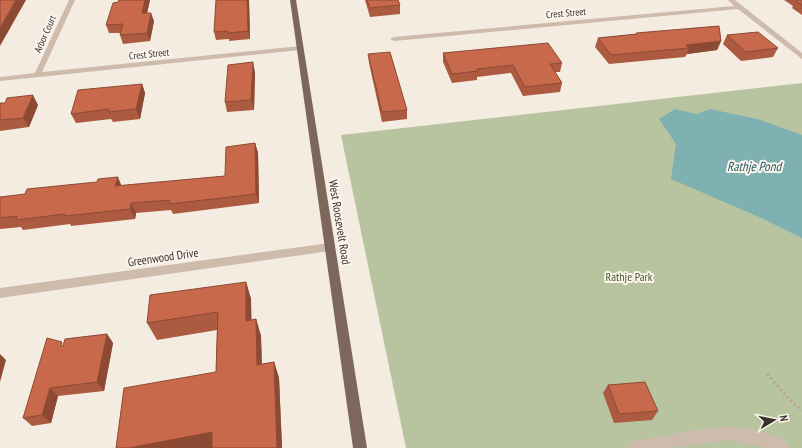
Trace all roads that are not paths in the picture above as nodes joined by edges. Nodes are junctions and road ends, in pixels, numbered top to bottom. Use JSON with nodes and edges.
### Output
{"nodes":[{"id":1,"x":72,"y":0,"type":"edge"},
{"id":2,"x":293,"y":0,"type":"edge"},
{"id":3,"x":731,"y":0,"type":"edge"},
{"id":4,"x":739,"y":7,"type":"junction"},
{"id":5,"x":394,"y":39,"type":"dead end"},
{"id":6,"x":300,"y":48,"type":"junction"},
{"id":7,"x":802,"y":56,"type":"edge"},
{"id":8,"x":37,"y":76,"type":"junction"},
{"id":9,"x":0,"y":79,"type":"edge"},
{"id":10,"x":330,"y":247,"type":"junction"},
{"id":11,"x":0,"y":293,"type":"edge"},
{"id":12,"x":360,"y":448,"type":"edge"},
{"id":13,"x":634,"y":448,"type":"edge"},
{"id":14,"x":784,"y":448,"type":"edge"}],
"edges":[{"from":1,"to":8,"type":"street","name":"Arbor Court"},
{"from":2,"to":6,"type":"main road","name":"West Roosevelt Road"},
{"from":3,"to":4,"type":"street"},
{"from":4,"to":5,"type":"street","name":"Crest Street"},
{"from":4,"to":7,"type":"street"},
{"from":6,"to":8,"type":"street","name":"Crest Street"},
{"from":6,"to":10,"type":"main road","name":"West Roosevelt Road"},
{"from":8,"to":9,"type":"street","name":"Crest Street"},
{"from":10,"to":11,"type":"street","name":"Greenwood Drive"},
{"from":10,"to":12,"type":"main road","name":"West Roosevelt Road"},
{"from":13,"to":14,"type":"street"}]}
